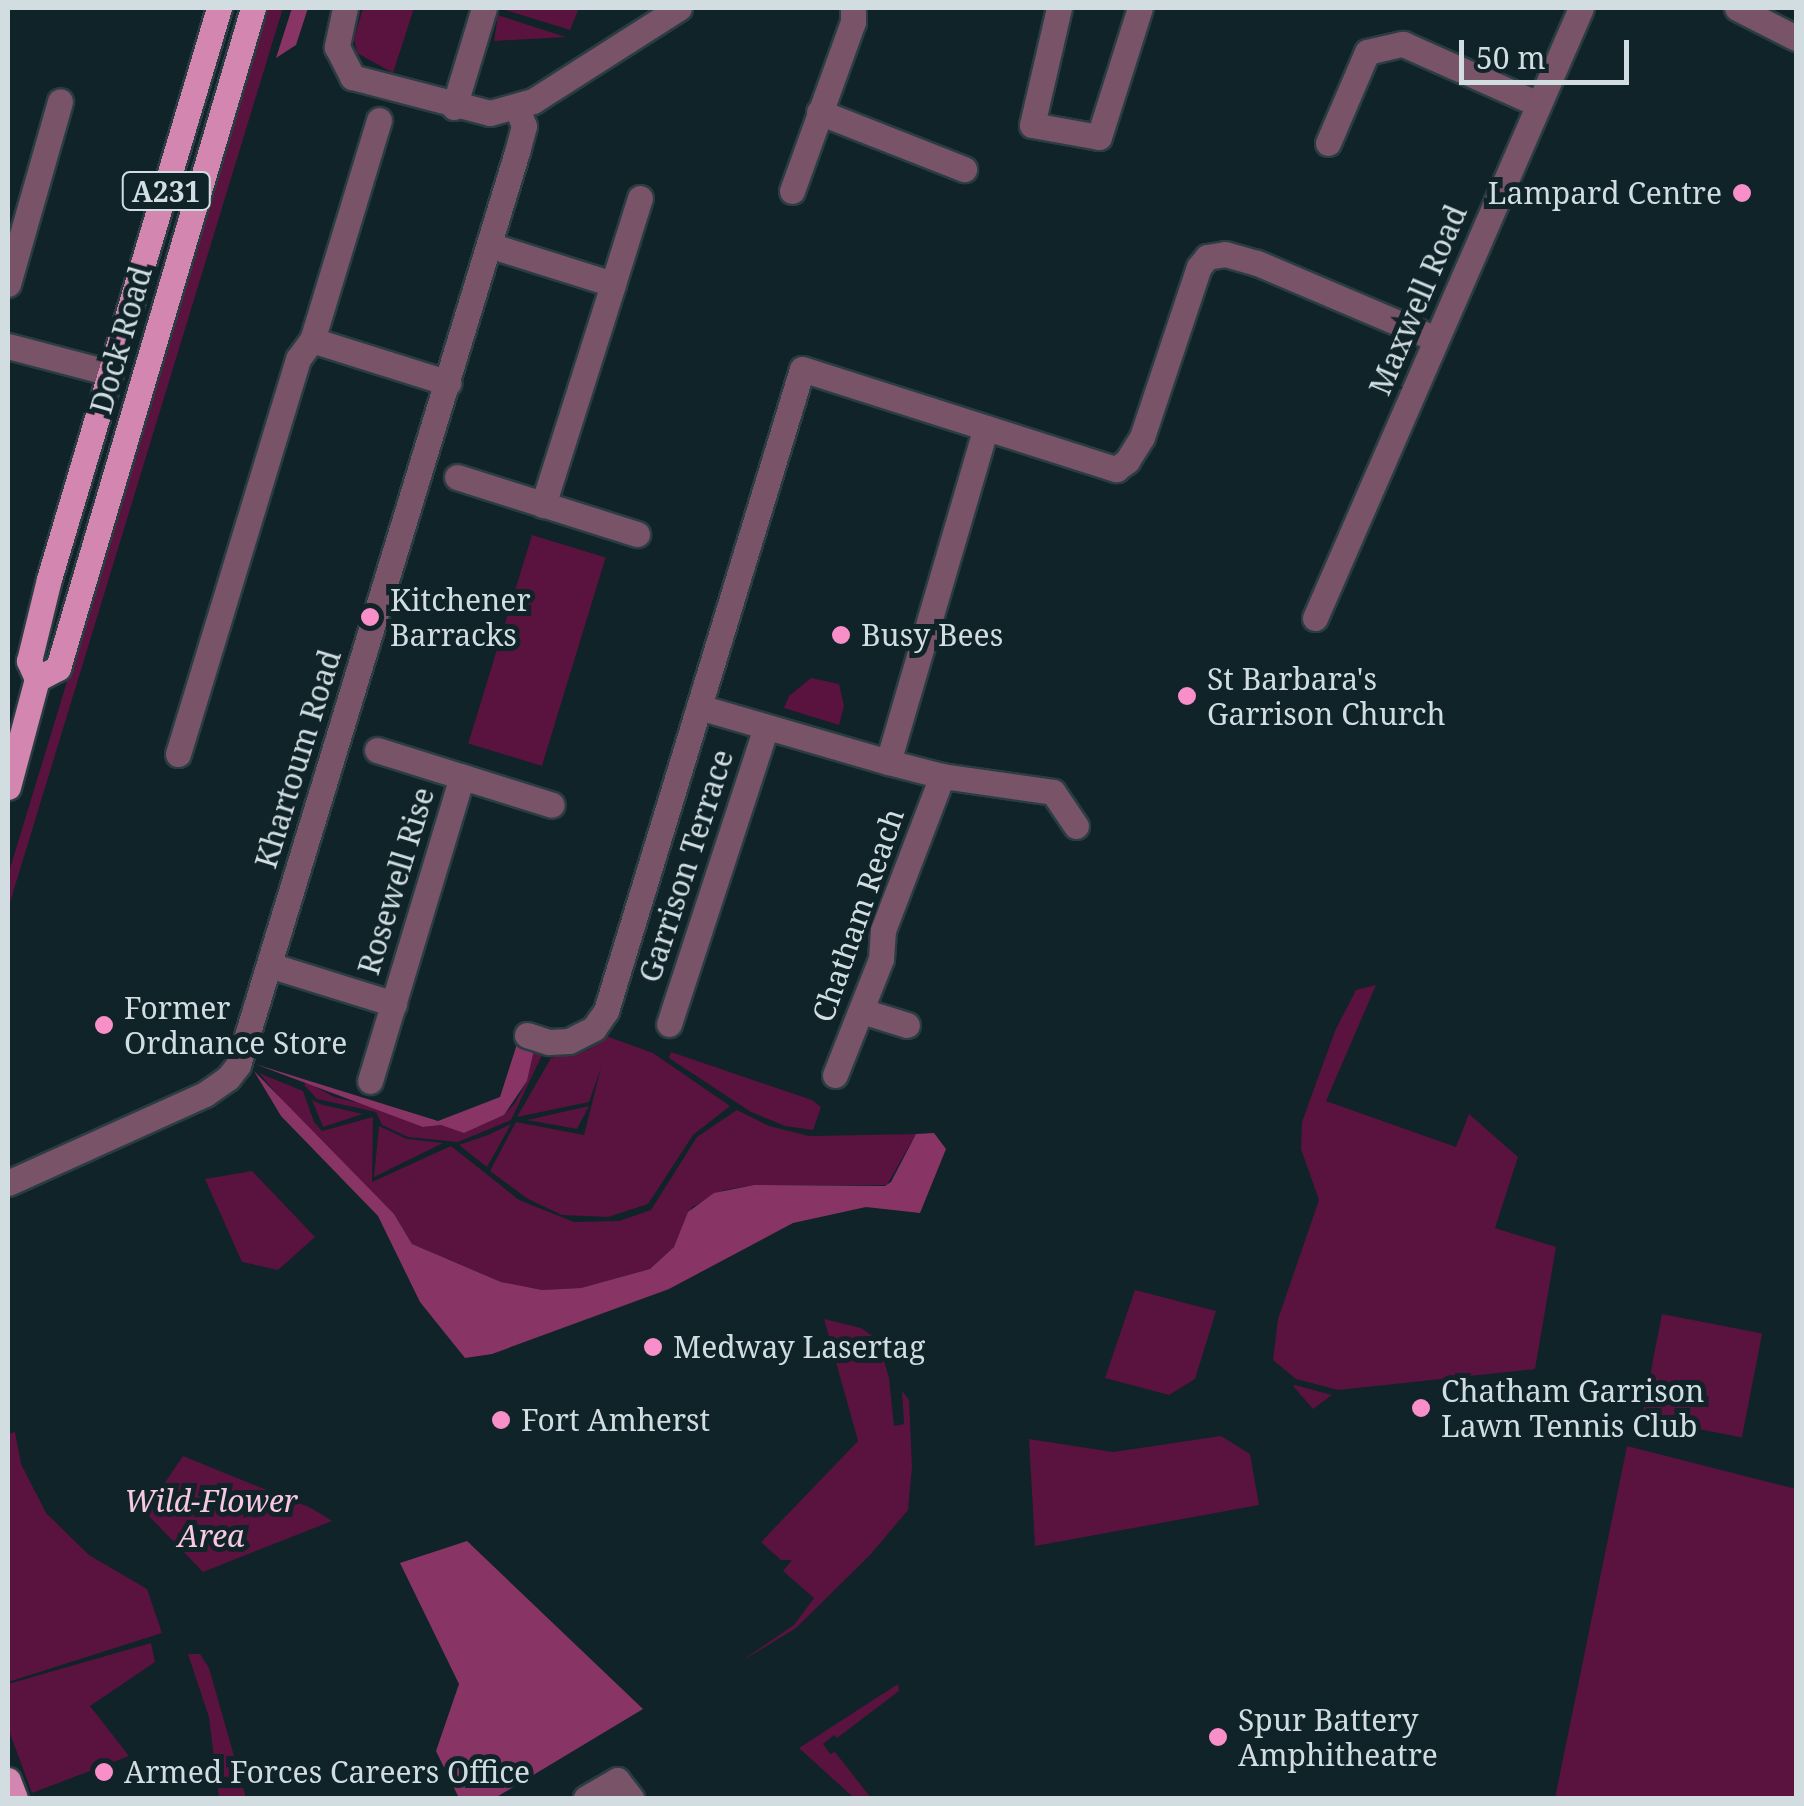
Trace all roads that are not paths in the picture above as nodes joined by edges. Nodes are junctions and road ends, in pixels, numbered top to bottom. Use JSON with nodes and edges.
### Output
{"nodes":[{"id":1,"x":219,"y":8,"type":"edge"},
{"id":2,"x":253,"y":8,"type":"edge"},
{"id":3,"x":345,"y":8,"type":"edge"},
{"id":4,"x":484,"y":8,"type":"edge"},
{"id":5,"x":679,"y":8,"type":"edge"},
{"id":6,"x":853,"y":8,"type":"edge"},
{"id":7,"x":1059,"y":8,"type":"edge"},
{"id":8,"x":1132,"y":8,"type":"edge"},
{"id":9,"x":1581,"y":8,"type":"edge"},
{"id":10,"x":1737,"y":8,"type":"edge"},
{"id":11,"x":1796,"y":38,"type":"edge"},
{"id":12,"x":60,"y":101,"type":"dead end"},
{"id":13,"x":1538,"y":104,"type":"junction"},
{"id":14,"x":454,"y":107,"type":"junction"},
{"id":15,"x":517,"y":108,"type":"junction"},
{"id":16,"x":819,"y":112,"type":"junction"},
{"id":17,"x":379,"y":120,"type":"dead end"},
{"id":18,"x":1328,"y":143,"type":"dead end"},
{"id":19,"x":964,"y":169,"type":"dead end"},
{"id":20,"x":792,"y":192,"type":"dead end"},
{"id":21,"x":640,"y":198,"type":"dead end"},
{"id":22,"x":489,"y":245,"type":"junction"},
{"id":23,"x":8,"y":284,"type":"edge"},
{"id":24,"x":613,"y":284,"type":"junction"},
{"id":25,"x":1436,"y":339,"type":"junction"},
{"id":26,"x":312,"y":340,"type":"junction"},
{"id":27,"x":8,"y":346,"type":"edge"},
{"id":28,"x":107,"y":372,"type":"junction"},
{"id":29,"x":448,"y":383,"type":"junction"},
{"id":30,"x":143,"y":384,"type":"junction"},
{"id":31,"x":984,"y":430,"type":"junction"},
{"id":32,"x":457,"y":478,"type":"dead end"},
{"id":33,"x":544,"y":504,"type":"junction"},
{"id":34,"x":67,"y":511,"type":"junction"},
{"id":35,"x":102,"y":520,"type":"junction"},
{"id":36,"x":637,"y":534,"type":"dead end"},
{"id":37,"x":1315,"y":618,"type":"dead end"},
{"id":38,"x":37,"y":679,"type":"junction"},
{"id":39,"x":699,"y":706,"type":"junction"},
{"id":40,"x":766,"y":728,"type":"junction"},
{"id":41,"x":377,"y":750,"type":"dead end"},
{"id":42,"x":178,"y":754,"type":"dead end"},
{"id":43,"x":888,"y":762,"type":"junction"},
{"id":44,"x":942,"y":776,"type":"junction"},
{"id":45,"x":462,"y":777,"type":"junction"},
{"id":46,"x":8,"y":787,"type":"edge"},
{"id":47,"x":552,"y":805,"type":"dead end"},
{"id":48,"x":1076,"y":826,"type":"dead end"},
{"id":49,"x":269,"y":965,"type":"junction"},
{"id":50,"x":394,"y":1004,"type":"junction"},
{"id":51,"x":862,"y":1012,"type":"junction"},
{"id":52,"x":668,"y":1024,"type":"dead end"},
{"id":53,"x":907,"y":1025,"type":"dead end"},
{"id":54,"x":526,"y":1034,"type":"dead end"},
{"id":55,"x":835,"y":1075,"type":"dead end"},
{"id":56,"x":370,"y":1081,"type":"dead end"},
{"id":57,"x":8,"y":1184,"type":"edge"},
{"id":58,"x":8,"y":1780,"type":"edge"},
{"id":59,"x":15,"y":1798,"type":"edge"},
{"id":60,"x":586,"y":1798,"type":"edge"},
{"id":61,"x":632,"y":1798,"type":"edge"}],
"edges":[{"from":1,"to":28,"type":"main road","name":"Dock Road","number":"A231"},
{"from":2,"to":30,"type":"main road","name":"Dock Road","number":"A231"},
{"from":3,"to":14,"type":"street"},
{"from":4,"to":14,"type":"street"},
{"from":5,"to":15,"type":"street"},
{"from":6,"to":16,"type":"street"},
{"from":7,"to":8,"type":"street"},
{"from":9,"to":13,"type":"street","name":"Maxwell Road"},
{"from":10,"to":11,"type":"street"},
{"from":12,"to":23,"type":"street"},
{"from":13,"to":18,"type":"street"},
{"from":13,"to":25,"type":"street","name":"Maxwell Road"},
{"from":14,"to":15,"type":"street"},
{"from":15,"to":22,"type":"street","name":"Khartoum Road"},
{"from":16,"to":19,"type":"street"},
{"from":16,"to":20,"type":"street"},
{"from":17,"to":26,"type":"street"},
{"from":21,"to":24,"type":"street"},
{"from":22,"to":24,"type":"street"},
{"from":22,"to":29,"type":"street","name":"Khartoum Road"},
{"from":24,"to":33,"type":"street"},
{"from":25,"to":31,"type":"street"},
{"from":25,"to":37,"type":"street","name":"Maxwell Road"},
{"from":26,"to":29,"type":"street"},
{"from":26,"to":42,"type":"street"},
{"from":27,"to":28,"type":"street"},
{"from":28,"to":30,"type":"main road"},
{"from":28,"to":34,"type":"main road","name":"Dock Road","number":"A231"},
{"from":29,"to":49,"type":"street","name":"Khartoum Road"},
{"from":30,"to":35,"type":"main road","name":"Dock Road","number":"A231"},
{"from":31,"to":39,"type":"street"},
{"from":31,"to":43,"type":"street"},
{"from":32,"to":33,"type":"street"},
{"from":33,"to":36,"type":"street"},
{"from":34,"to":35,"type":"main road"},
{"from":34,"to":38,"type":"main road","name":"Dock Road","number":"A231"},
{"from":35,"to":38,"type":"main road","name":"Dock Road","number":"A231"},
{"from":38,"to":46,"type":"main road","name":"Dock Road","number":"A231"},
{"from":39,"to":40,"type":"street"},
{"from":39,"to":54,"type":"street"},
{"from":40,"to":43,"type":"street"},
{"from":40,"to":52,"type":"street","name":"Garrison Terrace"},
{"from":41,"to":45,"type":"street"},
{"from":43,"to":44,"type":"street"},
{"from":44,"to":48,"type":"street"},
{"from":44,"to":51,"type":"street","name":"Chatham Reach"},
{"from":45,"to":47,"type":"street"},
{"from":45,"to":50,"type":"street","name":"Rosewell Rise"},
{"from":49,"to":50,"type":"street","name":"Rosewell Rise"},
{"from":49,"to":57,"type":"street","name":"Khartoum Road"},
{"from":50,"to":56,"type":"street","name":"Rosewell Rise"},
{"from":51,"to":53,"type":"street"},
{"from":51,"to":55,"type":"street","name":"Chatham Reach"},
{"from":58,"to":59,"type":"main road"},
{"from":60,"to":61,"type":"street"}]}
